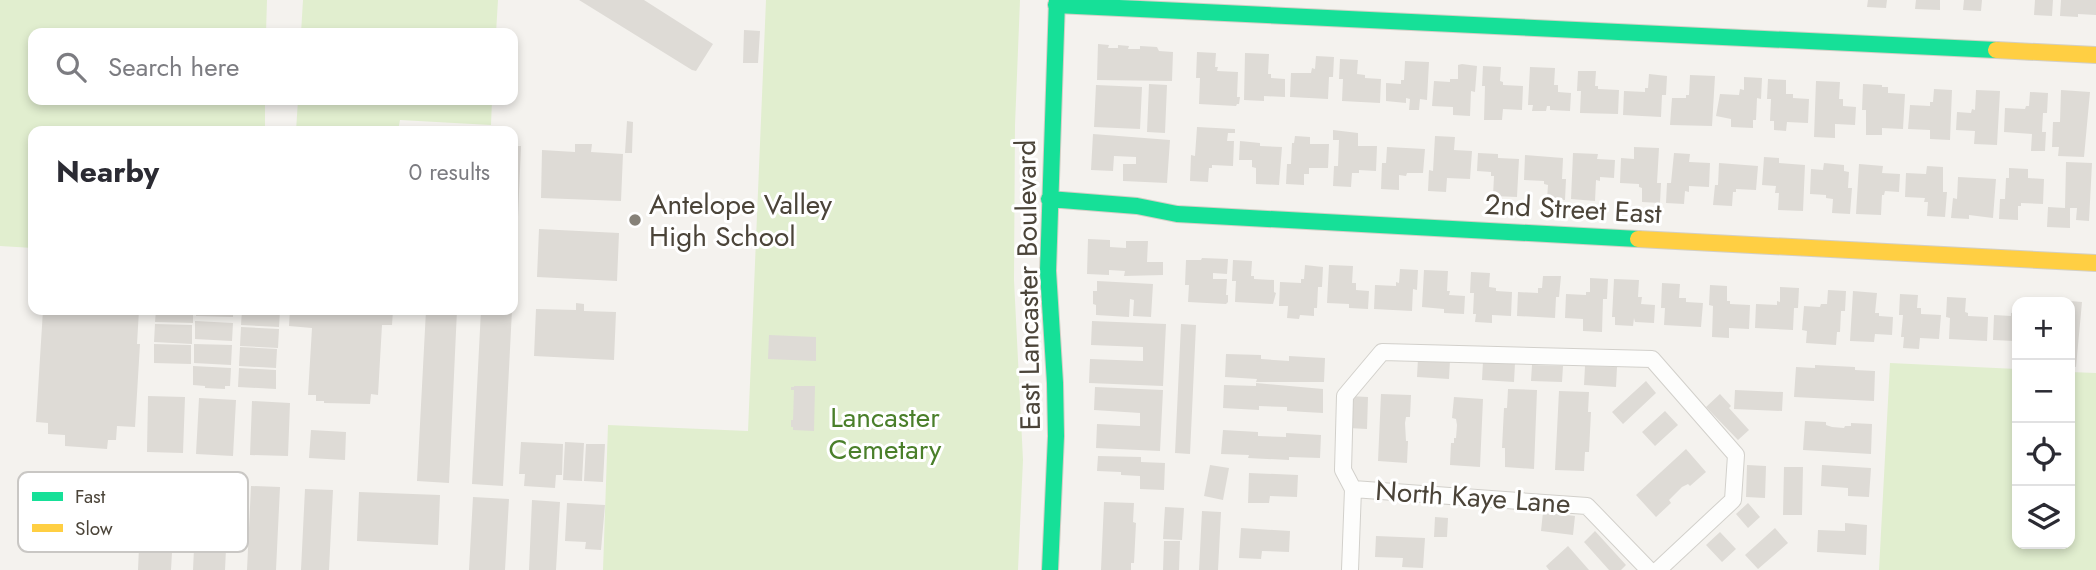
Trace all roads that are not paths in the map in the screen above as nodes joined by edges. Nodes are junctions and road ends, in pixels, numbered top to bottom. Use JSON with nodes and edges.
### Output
{"nodes":[{"id":1,"x":1056,"y":2,"type":"edge"},
{"id":2,"x":2096,"y":55,"type":"edge"},
{"id":3,"x":1049,"y":200,"type":"junction"},
{"id":4,"x":2096,"y":263,"type":"edge"},
{"id":5,"x":1353,"y":489,"type":"junction"},
{"id":6,"x":1050,"y":570,"type":"edge"},
{"id":7,"x":1350,"y":570,"type":"edge"},
{"id":8,"x":1650,"y":570,"type":"edge"},
{"id":9,"x":1658,"y":570,"type":"edge"}],
"edges":[{"from":1,"to":2,"type":"street"},
{"from":1,"to":3,"type":"street","name":"East Lancaster Boulevard"},
{"from":3,"to":4,"type":"street","name":"2nd Street East"},
{"from":3,"to":6,"type":"street","name":"East Lancaster Boulevard"},
{"from":5,"to":7,"type":"street"},
{"from":5,"to":8,"type":"street","name":"North Kaye Lane"},
{"from":5,"to":9,"type":"street"}]}
